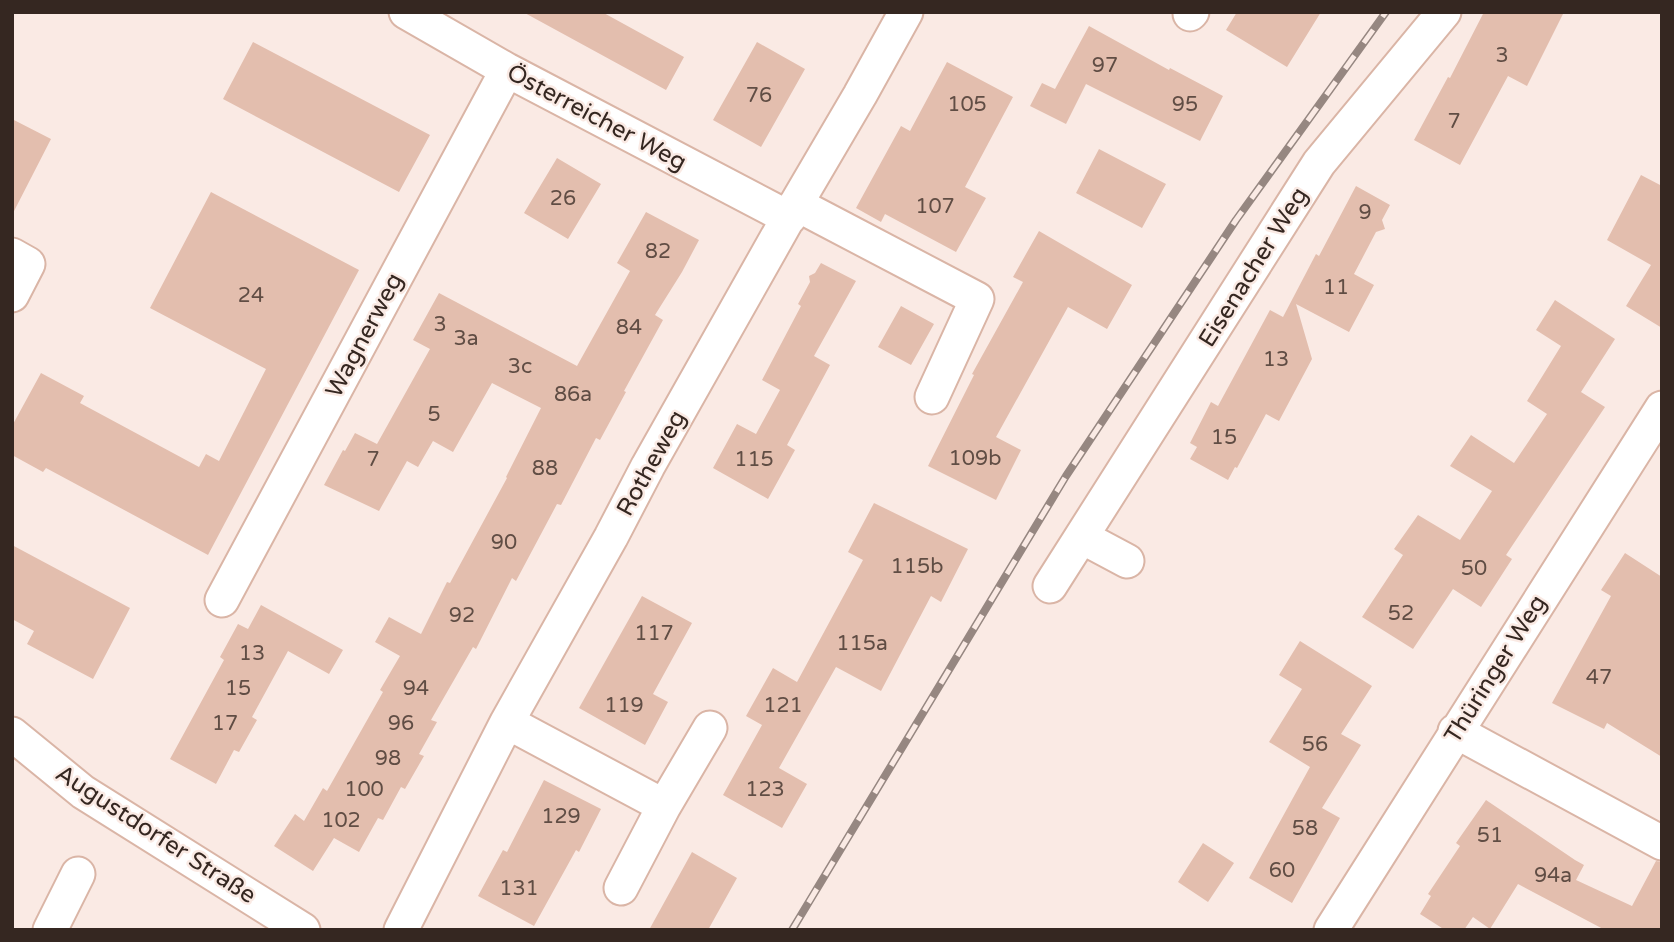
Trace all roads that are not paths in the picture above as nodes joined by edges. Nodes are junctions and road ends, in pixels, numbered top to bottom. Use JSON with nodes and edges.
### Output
{"nodes":[{"id":1,"x":406,"y":12,"type":"edge"},
{"id":2,"x":906,"y":12,"type":"edge"},
{"id":3,"x":1444,"y":12,"type":"edge"},
{"id":4,"x":507,"y":70,"type":"junction"},
{"id":5,"x":792,"y":211,"type":"junction"},
{"id":6,"x":12,"y":255,"type":"edge"},
{"id":7,"x":12,"y":295,"type":"edge"},
{"id":8,"x":932,"y":397,"type":"dead end"},
{"id":9,"x":1662,"y":408,"type":"edge"},
{"id":10,"x":1082,"y":537,"type":"junction"},
{"id":11,"x":1127,"y":561,"type":"dead end"},
{"id":12,"x":1050,"y":586,"type":"dead end"},
{"id":13,"x":222,"y":600,"type":"dead end"},
{"id":14,"x":506,"y":722,"type":"junction"},
{"id":15,"x":710,"y":728,"type":"dead end"},
{"id":16,"x":1455,"y":732,"type":"junction"},
{"id":17,"x":12,"y":734,"type":"edge"},
{"id":18,"x":664,"y":806,"type":"junction"},
{"id":19,"x":1662,"y":843,"type":"edge"},
{"id":20,"x":78,"y":874,"type":"dead end"},
{"id":21,"x":621,"y":888,"type":"dead end"},
{"id":22,"x":50,"y":930,"type":"edge"},
{"id":23,"x":303,"y":930,"type":"edge"},
{"id":24,"x":401,"y":930,"type":"edge"},
{"id":25,"x":1331,"y":930,"type":"edge"}],
"edges":[{"from":1,"to":4,"type":"street","name":"Österreicher Weg"},
{"from":2,"to":5,"type":"street","name":"Rotheweg"},
{"from":3,"to":10,"type":"street","name":"Eisenacher Weg"},
{"from":4,"to":5,"type":"street","name":"Österreicher Weg"},
{"from":4,"to":13,"type":"street","name":"Wagnerweg"},
{"from":5,"to":8,"type":"street"},
{"from":5,"to":14,"type":"street","name":"Rotheweg"},
{"from":6,"to":7,"type":"street"},
{"from":9,"to":16,"type":"street","name":"Thüringer Weg"},
{"from":10,"to":11,"type":"street"},
{"from":10,"to":12,"type":"street","name":"Eisenacher Weg"},
{"from":14,"to":18,"type":"street"},
{"from":14,"to":24,"type":"street","name":"Rotheweg"},
{"from":15,"to":18,"type":"street"},
{"from":16,"to":19,"type":"street"},
{"from":16,"to":25,"type":"street","name":"Thüringer Weg"},
{"from":17,"to":23,"type":"street","name":"Augustdorfer Straße"},
{"from":18,"to":21,"type":"street"},
{"from":20,"to":22,"type":"street"}]}
